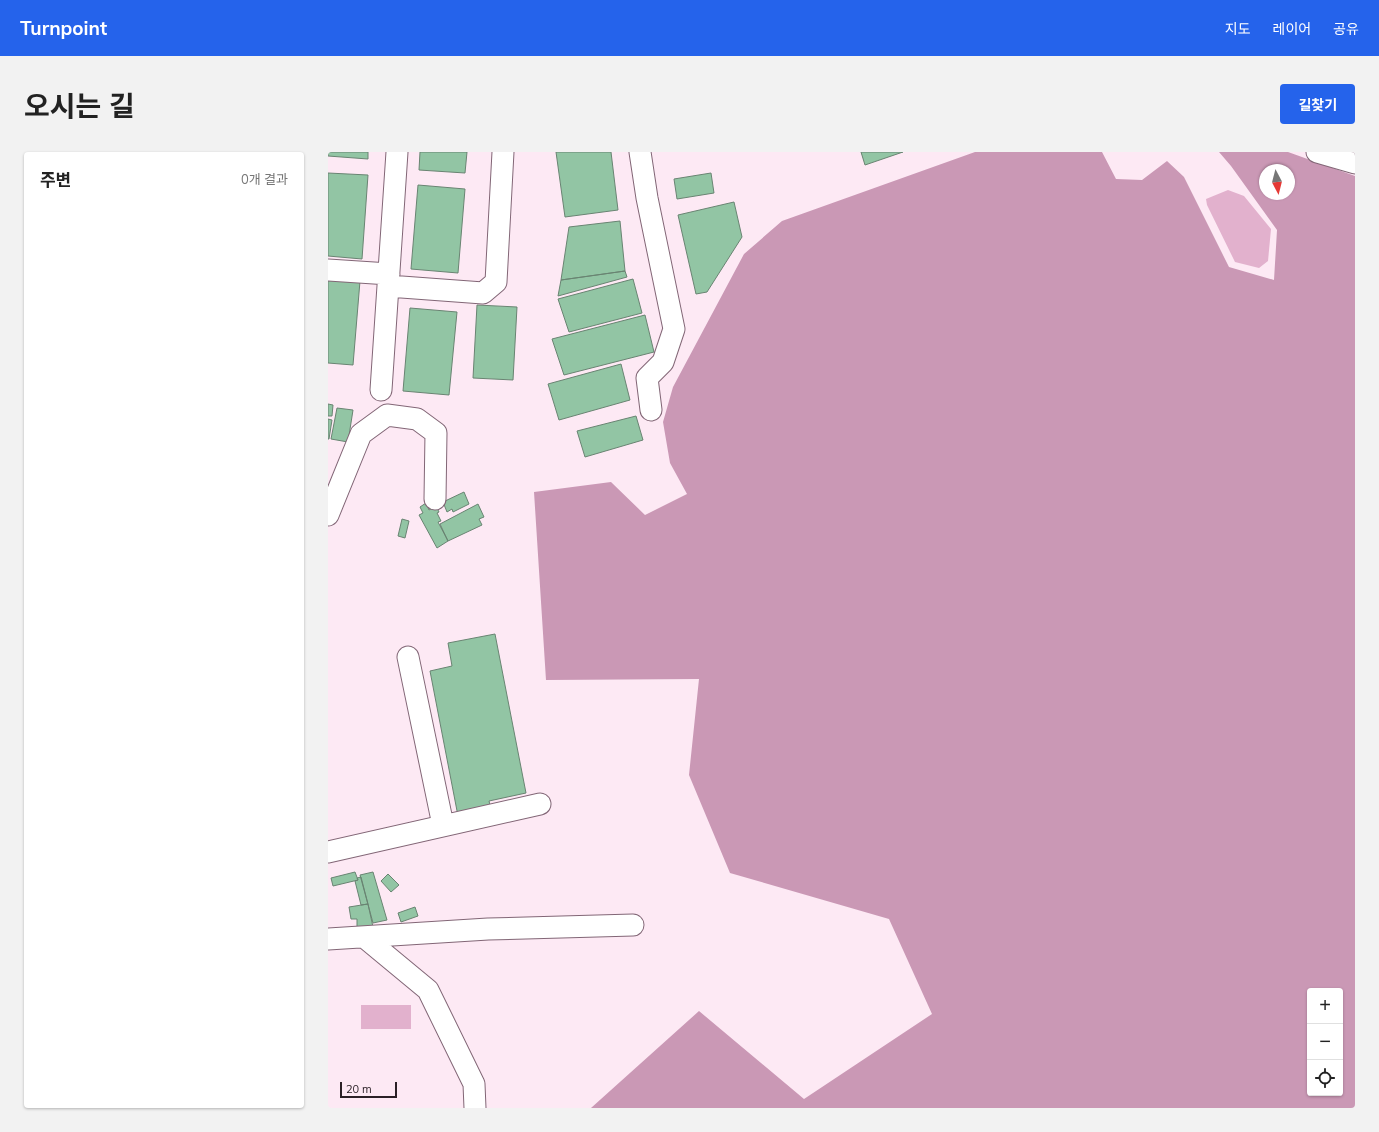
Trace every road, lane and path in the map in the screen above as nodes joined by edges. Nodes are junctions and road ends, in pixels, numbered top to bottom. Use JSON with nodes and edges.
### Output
{"nodes":[{"id":1,"x":397,"y":152,"type":"edge"},
{"id":2,"x":503,"y":152,"type":"edge"},
{"id":3,"x":640,"y":152,"type":"edge"},
{"id":4,"x":1317,"y":152,"type":"edge"},
{"id":5,"x":1355,"y":163,"type":"edge"},
{"id":6,"x":328,"y":270,"type":"edge"},
{"id":7,"x":388,"y":280,"type":"junction"},
{"id":8,"x":381,"y":390,"type":"dead end"},
{"id":9,"x":651,"y":410,"type":"dead end"},
{"id":10,"x":435,"y":499,"type":"dead end"},
{"id":11,"x":328,"y":515,"type":"edge"},
{"id":12,"x":408,"y":658,"type":"dead end"},
{"id":13,"x":540,"y":804,"type":"dead end"},
{"id":14,"x":443,"y":825,"type":"junction"},
{"id":15,"x":328,"y":852,"type":"edge"},
{"id":16,"x":634,"y":925,"type":"dead end"},
{"id":17,"x":364,"y":937,"type":"junction"},
{"id":18,"x":328,"y":939,"type":"edge"},
{"id":19,"x":475,"y":1108,"type":"edge"}],
"edges":[{"from":1,"to":7,"type":"lane"},
{"from":2,"to":7,"type":"lane"},
{"from":3,"to":9,"type":"lane"},
{"from":4,"to":5,"type":"lane"},
{"from":6,"to":7,"type":"lane"},
{"from":7,"to":8,"type":"lane"},
{"from":10,"to":11,"type":"lane"},
{"from":12,"to":14,"type":"lane"},
{"from":13,"to":14,"type":"lane"},
{"from":14,"to":15,"type":"lane"},
{"from":16,"to":17,"type":"lane"},
{"from":17,"to":18,"type":"lane"},
{"from":17,"to":19,"type":"lane"}]}
